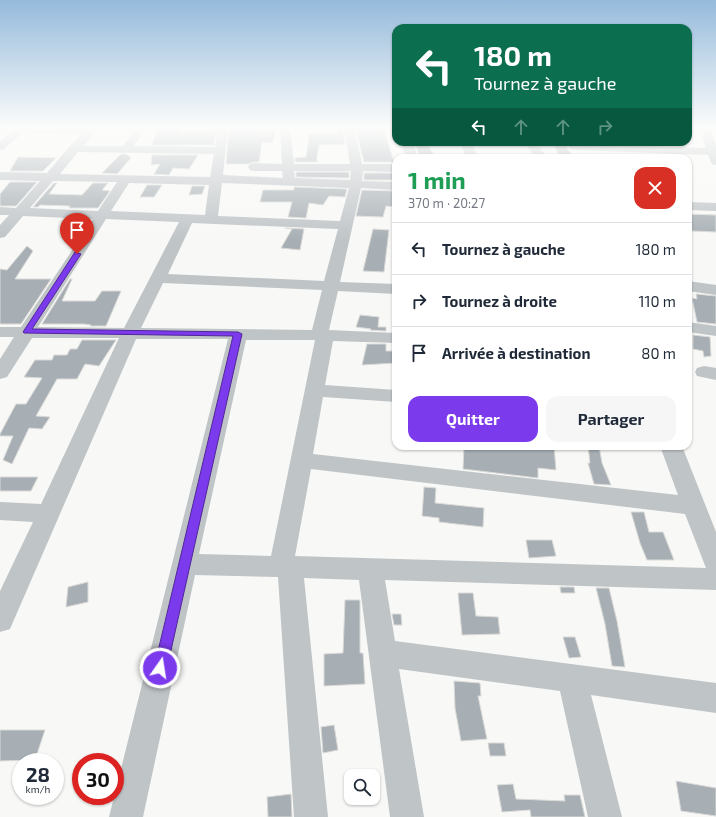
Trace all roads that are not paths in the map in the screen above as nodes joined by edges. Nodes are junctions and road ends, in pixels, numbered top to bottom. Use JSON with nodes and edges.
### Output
{"nodes":[{"id":1,"x":59,"y":165,"type":"edge"},
{"id":2,"x":219,"y":165,"type":"edge"},
{"id":3,"x":241,"y":167,"type":"dead end"},
{"id":4,"x":288,"y":167,"type":"junction"},
{"id":5,"x":357,"y":168,"type":"junction"},
{"id":6,"x":392,"y":168,"type":"edge"},
{"id":7,"x":219,"y":173,"type":"junction"},
{"id":8,"x":0,"y":176,"type":"edge"},
{"id":9,"x":50,"y":176,"type":"junction"},
{"id":10,"x":126,"y":178,"type":"junction"},
{"id":11,"x":289,"y":182,"type":"junction"},
{"id":12,"x":356,"y":184,"type":"junction"},
{"id":13,"x":392,"y":186,"type":"edge"},
{"id":14,"x":692,"y":206,"type":"edge"},
{"id":15,"x":716,"y":207,"type":"edge"},
{"id":16,"x":0,"y":211,"type":"edge"},
{"id":17,"x":20,"y":211,"type":"junction"},
{"id":18,"x":102,"y":214,"type":"junction"},
{"id":19,"x":188,"y":218,"type":"junction"},
{"id":20,"x":211,"y":219,"type":"junction"},
{"id":21,"x":345,"y":225,"type":"junction"},
{"id":22,"x":0,"y":234,"type":"edge"},
{"id":23,"x":158,"y":278,"type":"junction"},
{"id":24,"x":330,"y":286,"type":"junction"},
{"id":25,"x":692,"y":287,"type":"edge"},
{"id":26,"x":392,"y":289,"type":"edge"},
{"id":27,"x":716,"y":290,"type":"edge"},
{"id":28,"x":692,"y":328,"type":"edge"},
{"id":29,"x":716,"y":331,"type":"edge"},
{"id":30,"x":0,"y":332,"type":"edge"},
{"id":31,"x":27,"y":332,"type":"junction"},
{"id":32,"x":130,"y":333,"type":"junction"},
{"id":33,"x":238,"y":334,"type":"junction"},
{"id":34,"x":322,"y":335,"type":"junction"},
{"id":35,"x":392,"y":338,"type":"edge"},
{"id":36,"x":0,"y":373,"type":"edge"},
{"id":37,"x":314,"y":390,"type":"junction"},
{"id":38,"x":392,"y":396,"type":"edge"},
{"id":39,"x":673,"y":450,"type":"edge"},
{"id":40,"x":301,"y":460,"type":"junction"},
{"id":41,"x":694,"y":506,"type":"junction"},
{"id":42,"x":0,"y":511,"type":"edge"},
{"id":43,"x":48,"y":513,"type":"junction"},
{"id":44,"x":716,"y":563,"type":"edge"},
{"id":45,"x":184,"y":564,"type":"junction"},
{"id":46,"x":286,"y":567,"type":"junction"},
{"id":47,"x":370,"y":569,"type":"junction"},
{"id":48,"x":716,"y":579,"type":"edge"},
{"id":49,"x":0,"y":620,"type":"edge"},
{"id":50,"x":382,"y":653,"type":"junction"},
{"id":51,"x":572,"y":679,"type":"junction"},
{"id":52,"x":716,"y":698,"type":"edge"},
{"id":53,"x":126,"y":817,"type":"edge"},
{"id":54,"x":311,"y":817,"type":"edge"},
{"id":55,"x":407,"y":817,"type":"edge"},
{"id":56,"x":605,"y":817,"type":"edge"}],
"edges":[{"from":1,"to":9,"type":"street"},
{"from":2,"to":7,"type":"street"},
{"from":3,"to":4,"type":"street"},
{"from":4,"to":5,"type":"street"},
{"from":4,"to":11,"type":"street"},
{"from":5,"to":6,"type":"street"},
{"from":5,"to":12,"type":"street"},
{"from":7,"to":10,"type":"street"},
{"from":7,"to":11,"type":"street"},
{"from":7,"to":20,"type":"street"},
{"from":8,"to":9,"type":"street"},
{"from":9,"to":10,"type":"street"},
{"from":9,"to":17,"type":"street"},
{"from":10,"to":18,"type":"street"},
{"from":11,"to":12,"type":"street"},
{"from":12,"to":13,"type":"street"},
{"from":12,"to":21,"type":"street"},
{"from":14,"to":15,"type":"street"},
{"from":16,"to":17,"type":"street"},
{"from":17,"to":18,"type":"street"},
{"from":17,"to":22,"type":"street"},
{"from":18,"to":19,"type":"street"},
{"from":18,"to":31,"type":"street"},
{"from":19,"to":20,"type":"street"},
{"from":19,"to":23,"type":"street"},
{"from":20,"to":21,"type":"street"},
{"from":21,"to":24,"type":"street"},
{"from":23,"to":24,"type":"street"},
{"from":23,"to":32,"type":"street"},
{"from":24,"to":26,"type":"street"},
{"from":24,"to":34,"type":"street"},
{"from":25,"to":27,"type":"street"},
{"from":28,"to":29,"type":"street"},
{"from":30,"to":31,"type":"street"},
{"from":31,"to":32,"type":"street"},
{"from":31,"to":36,"type":"street"},
{"from":32,"to":33,"type":"street"},
{"from":32,"to":43,"type":"street"},
{"from":33,"to":34,"type":"street"},
{"from":33,"to":45,"type":"street"},
{"from":34,"to":35,"type":"street"},
{"from":34,"to":37,"type":"street"},
{"from":37,"to":38,"type":"street"},
{"from":37,"to":40,"type":"street"},
{"from":39,"to":41,"type":"street"},
{"from":40,"to":41,"type":"street"},
{"from":40,"to":46,"type":"street"},
{"from":41,"to":44,"type":"street"},
{"from":42,"to":43,"type":"street"},
{"from":43,"to":49,"type":"street"},
{"from":45,"to":46,"type":"street"},
{"from":45,"to":53,"type":"street"},
{"from":46,"to":47,"type":"street"},
{"from":46,"to":54,"type":"street"},
{"from":47,"to":48,"type":"street"},
{"from":47,"to":50,"type":"street"},
{"from":50,"to":51,"type":"street"},
{"from":50,"to":55,"type":"street"},
{"from":51,"to":52,"type":"street"},
{"from":51,"to":56,"type":"street"}]}
